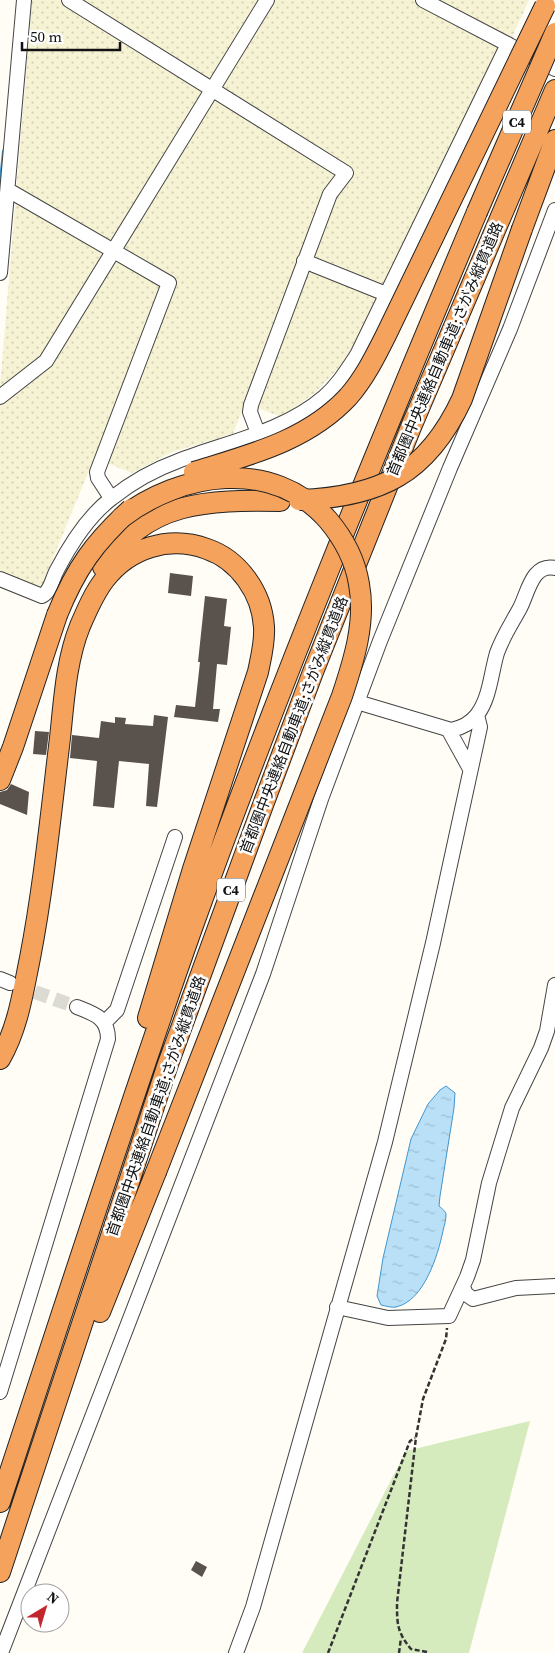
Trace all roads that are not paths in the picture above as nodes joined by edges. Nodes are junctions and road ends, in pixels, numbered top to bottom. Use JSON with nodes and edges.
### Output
{"nodes":[{"id":1,"x":24,"y":0,"type":"edge"},
{"id":2,"x":69,"y":0,"type":"edge"},
{"id":3,"x":267,"y":0,"type":"edge"},
{"id":4,"x":423,"y":0,"type":"edge"},
{"id":5,"x":548,"y":0,"type":"edge"},
{"id":6,"x":555,"y":32,"type":"edge"},
{"id":7,"x":508,"y":44,"type":"junction"},
{"id":8,"x":555,"y":69,"type":"edge"},
{"id":9,"x":212,"y":89,"type":"junction"},
{"id":10,"x":555,"y":90,"type":"edge"},
{"id":11,"x":555,"y":140,"type":"edge"},
{"id":12,"x":8,"y":190,"type":"junction"},
{"id":13,"x":555,"y":210,"type":"edge"},
{"id":14,"x":113,"y":250,"type":"junction"},
{"id":15,"x":304,"y":261,"type":"junction"},
{"id":16,"x":0,"y":273,"type":"edge"},
{"id":17,"x":386,"y":294,"type":"junction"},
{"id":18,"x":0,"y":397,"type":"edge"},
{"id":19,"x":258,"y":434,"type":"junction"},
{"id":20,"x":111,"y":498,"type":"junction"},
{"id":21,"x":121,"y":518,"type":"junction"},
{"id":22,"x":555,"y":568,"type":"edge"},
{"id":23,"x":0,"y":579,"type":"edge"},
{"id":24,"x":80,"y":628,"type":"junction"},
{"id":25,"x":357,"y":702,"type":"junction"},
{"id":26,"x":477,"y":715,"type":"junction"},
{"id":27,"x":448,"y":729,"type":"junction"},
{"id":28,"x":470,"y":767,"type":"junction"},
{"id":29,"x":0,"y":780,"type":"edge"},
{"id":30,"x":175,"y":837,"type":"dead end"},
{"id":31,"x":555,"y":986,"type":"edge"},
{"id":32,"x":78,"y":1007,"type":"tunnel mouth"},
{"id":33,"x":104,"y":1023,"type":"junction"},
{"id":34,"x":7,"y":1027,"type":"edge"},
{"id":35,"x":0,"y":1060,"type":"edge"},
{"id":36,"x":105,"y":1182,"type":"junction"},
{"id":37,"x":555,"y":1286,"type":"edge"},
{"id":38,"x":463,"y":1287,"type":"junction"},
{"id":39,"x":337,"y":1307,"type":"junction"},
{"id":40,"x":6,"y":1352,"type":"edge"},
{"id":41,"x":0,"y":1392,"type":"edge"},
{"id":42,"x":0,"y":1502,"type":"edge"},
{"id":43,"x":7,"y":1553,"type":"junction"},
{"id":44,"x":0,"y":1572,"type":"edge"},
{"id":45,"x":1,"y":1653,"type":"edge"},
{"id":46,"x":236,"y":1653,"type":"edge"}],
"edges":[{"from":1,"to":12,"type":"street"},
{"from":2,"to":9,"type":"street"},
{"from":3,"to":9,"type":"street"},
{"from":4,"to":7,"type":"street"},
{"from":5,"to":21,"type":"highway","bridge":true},
{"from":6,"to":36,"type":"highway","name":"首都圏中央連絡自動車道;さがみ縦貫道路","number":"C4","bridge":true},
{"from":7,"to":8,"type":"street"},
{"from":7,"to":17,"type":"street"},
{"from":9,"to":14,"type":"street"},
{"from":9,"to":15,"type":"street"},
{"from":10,"to":43,"type":"highway","name":"首都圏中央連絡自動車道;さがみ縦貫道路","number":"C4"},
{"from":11,"to":24,"type":"highway","bridge":true},
{"from":12,"to":14,"type":"street"},
{"from":12,"to":16,"type":"street"},
{"from":13,"to":25,"type":"street"},
{"from":14,"to":18,"type":"street"},
{"from":14,"to":20,"type":"street"},
{"from":15,"to":17,"type":"street"},
{"from":15,"to":19,"type":"street"},
{"from":17,"to":19,"type":"street"},
{"from":19,"to":20,"type":"street"},
{"from":20,"to":23,"type":"street"},
{"from":21,"to":29,"type":"highway","bridge":true},
{"from":21,"to":43,"type":"highway","bridge":true},
{"from":22,"to":26,"type":"street"},
{"from":24,"to":34,"type":"highway"},
{"from":24,"to":36,"type":"highway"},
{"from":25,"to":27,"type":"street"},
{"from":25,"to":45,"type":"street"},
{"from":26,"to":27,"type":"street"},
{"from":26,"to":28,"type":"street"},
{"from":27,"to":28,"type":"street"},
{"from":28,"to":39,"type":"street"},
{"from":30,"to":33,"type":"street"},
{"from":31,"to":38,"type":"street"},
{"from":32,"to":33,"type":"street"},
{"from":33,"to":40,"type":"street"},
{"from":34,"to":35,"type":"highway"},
{"from":36,"to":42,"type":"highway","name":"首都圏中央連絡自動車道;さがみ縦貫道路","number":"C4"},
{"from":37,"to":38,"type":"street"},
{"from":38,"to":39,"type":"street"},
{"from":39,"to":46,"type":"street"},
{"from":40,"to":41,"type":"street"},
{"from":43,"to":44,"type":"highway","name":"首都圏中央連絡自動車道;さがみ縦貫道路","number":"C4"}]}
